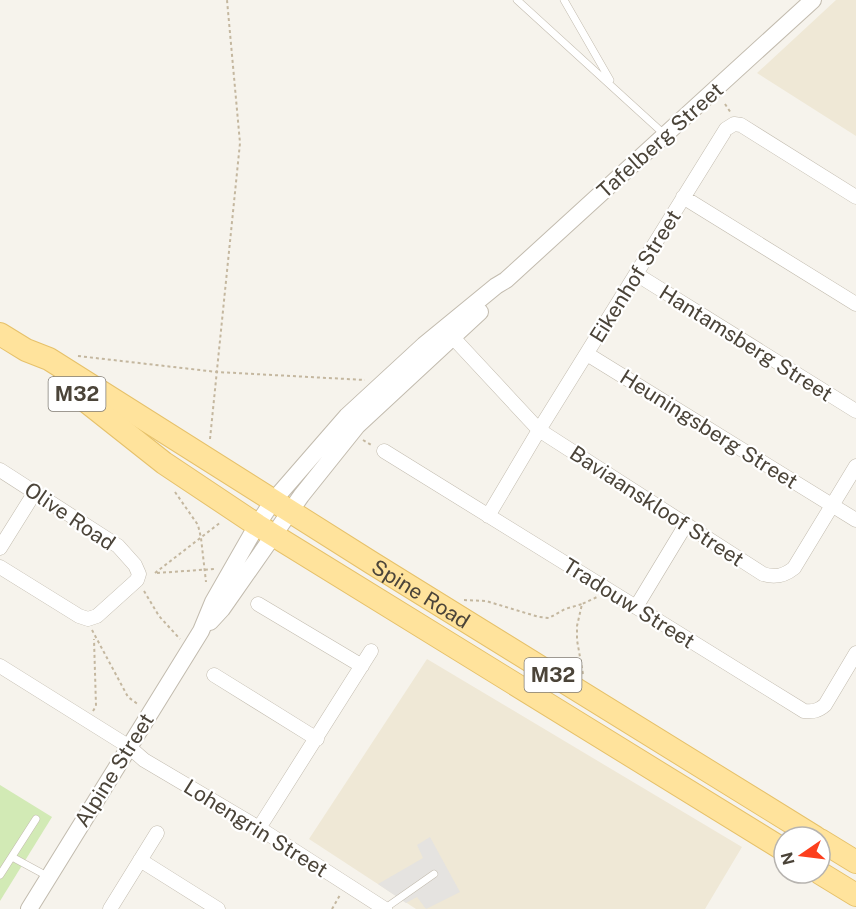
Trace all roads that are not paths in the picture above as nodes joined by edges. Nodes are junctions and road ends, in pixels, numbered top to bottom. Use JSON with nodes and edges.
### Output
{"nodes":[{"id":1,"x":517,"y":0,"type":"edge"},
{"id":2,"x":564,"y":0,"type":"edge"},
{"id":3,"x":813,"y":0,"type":"edge"},
{"id":4,"x":612,"y":85,"type":"junction"},
{"id":5,"x":665,"y":135,"type":"junction"},
{"id":6,"x":683,"y":197,"type":"junction"},
{"id":7,"x":856,"y":197,"type":"edge"},
{"id":8,"x":636,"y":274,"type":"junction"},
{"id":9,"x":856,"y":304,"type":"edge"},
{"id":10,"x":0,"y":334,"type":"edge"},
{"id":11,"x":449,"y":334,"type":"junction"},
{"id":12,"x":26,"y":350,"type":"junction"},
{"id":13,"x":587,"y":354,"type":"junction"},
{"id":14,"x":856,"y":411,"type":"edge"},
{"id":15,"x":539,"y":430,"type":"junction"},
{"id":16,"x":378,"y":449,"type":"road end"},
{"id":17,"x":856,"y":466,"type":"edge"},
{"id":18,"x":0,"y":470,"type":"edge"},
{"id":19,"x":35,"y":492,"type":"junction"},
{"id":20,"x":832,"y":505,"type":"junction"},
{"id":21,"x":282,"y":506,"type":"junction"},
{"id":22,"x":488,"y":516,"type":"junction"},
{"id":23,"x":856,"y":520,"type":"edge"},
{"id":24,"x":685,"y":526,"type":"junction"},
{"id":25,"x":266,"y":530,"type":"junction"},
{"id":26,"x":0,"y":548,"type":"edge"},
{"id":27,"x":0,"y":567,"type":"edge"},
{"id":28,"x":258,"y":604,"type":"dead end"},
{"id":29,"x":636,"y":607,"type":"junction"},
{"id":30,"x":371,"y":651,"type":"dead end"},
{"id":31,"x":856,"y":653,"type":"edge"},
{"id":32,"x":0,"y":666,"type":"edge"},
{"id":33,"x":362,"y":666,"type":"junction"},
{"id":34,"x":214,"y":675,"type":"dead end"},
{"id":35,"x":317,"y":739,"type":"junction"},
{"id":36,"x":128,"y":746,"type":"junction"},
{"id":37,"x":36,"y":819,"type":"dead end"},
{"id":38,"x":796,"y":825,"type":"edge"},
{"id":39,"x":259,"y":828,"type":"junction"},
{"id":40,"x":157,"y":833,"type":"dead end"},
{"id":41,"x":772,"y":843,"type":"edge"},
{"id":42,"x":832,"y":847,"type":"edge"},
{"id":43,"x":12,"y":857,"type":"junction"},
{"id":44,"x":140,"y":860,"type":"junction"},
{"id":45,"x":856,"y":862,"type":"edge"},
{"id":46,"x":434,"y":874,"type":"dead end"},
{"id":47,"x":0,"y":875,"type":"edge"},
{"id":48,"x":49,"y":877,"type":"junction"},
{"id":49,"x":832,"y":880,"type":"edge"},
{"id":50,"x":856,"y":895,"type":"edge"},
{"id":51,"x":29,"y":909,"type":"edge"},
{"id":52,"x":110,"y":909,"type":"edge"},
{"id":53,"x":218,"y":909,"type":"edge"},
{"id":54,"x":385,"y":909,"type":"edge"}],
"edges":[{"from":1,"to":4,"type":"lane"},
{"from":2,"to":4,"type":"lane"},
{"from":3,"to":5,"type":"street","name":"Tafelberg Street"},
{"from":4,"to":5,"type":"lane"},
{"from":5,"to":11,"type":"street","name":"Tafelberg Street"},
{"from":6,"to":7,"type":"street","name":"Eikenhof Street"},
{"from":6,"to":8,"type":"street","name":"Eikenhof Street"},
{"from":6,"to":9,"type":"street"},
{"from":8,"to":13,"type":"street","name":"Eikenhof Street"},
{"from":8,"to":14,"type":"street","name":"Hantamsberg Street"},
{"from":10,"to":12,"type":"main road","name":"Spine Road","number":"M32"},
{"from":11,"to":15,"type":"street","name":"Baviaanskloof Street"},
{"from":11,"to":21,"type":"street","name":"Tafelberg Street"},
{"from":12,"to":21,"type":"main road","name":"Spine Road","number":"M32"},
{"from":12,"to":25,"type":"main road","name":"Spine Road","number":"M32"},
{"from":13,"to":15,"type":"street","name":"Eikenhof Street"},
{"from":13,"to":20,"type":"street","name":"Heuningsberg Street"},
{"from":15,"to":22,"type":"street","name":"Eikenhof Street"},
{"from":15,"to":24,"type":"street","name":"Baviaanskloof Street"},
{"from":16,"to":22,"type":"street","name":"Tradouw Street"},
{"from":17,"to":20,"type":"street","name":"Baviaanskloof Street"},
{"from":18,"to":19,"type":"street","name":"Olive Road"},
{"from":19,"to":26,"type":"street"},
{"from":19,"to":27,"type":"street","name":"Olive Road"},
{"from":20,"to":23,"type":"street","name":"Heuningsberg Street"},
{"from":20,"to":24,"type":"street","name":"Baviaanskloof Street"},
{"from":21,"to":25,"type":"street","name":"Tafelberg Street"},
{"from":21,"to":38,"type":"main road","name":"Spine Road","number":"M32"},
{"from":22,"to":29,"type":"street","name":"Tradouw Street"},
{"from":24,"to":29,"type":"street"},
{"from":25,"to":36,"type":"street","name":"Alpine Street"},
{"from":25,"to":41,"type":"main road","name":"Spine Road","number":"M32"},
{"from":28,"to":33,"type":"street"},
{"from":29,"to":31,"type":"street","name":"Tradouw Street"},
{"from":30,"to":33,"type":"street"},
{"from":32,"to":36,"type":"street","name":"Lohengrin Street"},
{"from":33,"to":35,"type":"street"},
{"from":34,"to":35,"type":"street"},
{"from":35,"to":39,"type":"street"},
{"from":36,"to":39,"type":"street","name":"Lohengrin Street"},
{"from":36,"to":48,"type":"street","name":"Alpine Street"},
{"from":37,"to":43,"type":"lane"},
{"from":39,"to":54,"type":"street","name":"Lohengrin Street"},
{"from":40,"to":44,"type":"street"},
{"from":42,"to":45,"type":"main road"},
{"from":43,"to":47,"type":"lane"},
{"from":43,"to":48,"type":"lane"},
{"from":44,"to":52,"type":"street"},
{"from":44,"to":53,"type":"street"},
{"from":46,"to":54,"type":"lane"},
{"from":48,"to":51,"type":"street","name":"Alpine Street"},
{"from":49,"to":50,"type":"main road"}]}
